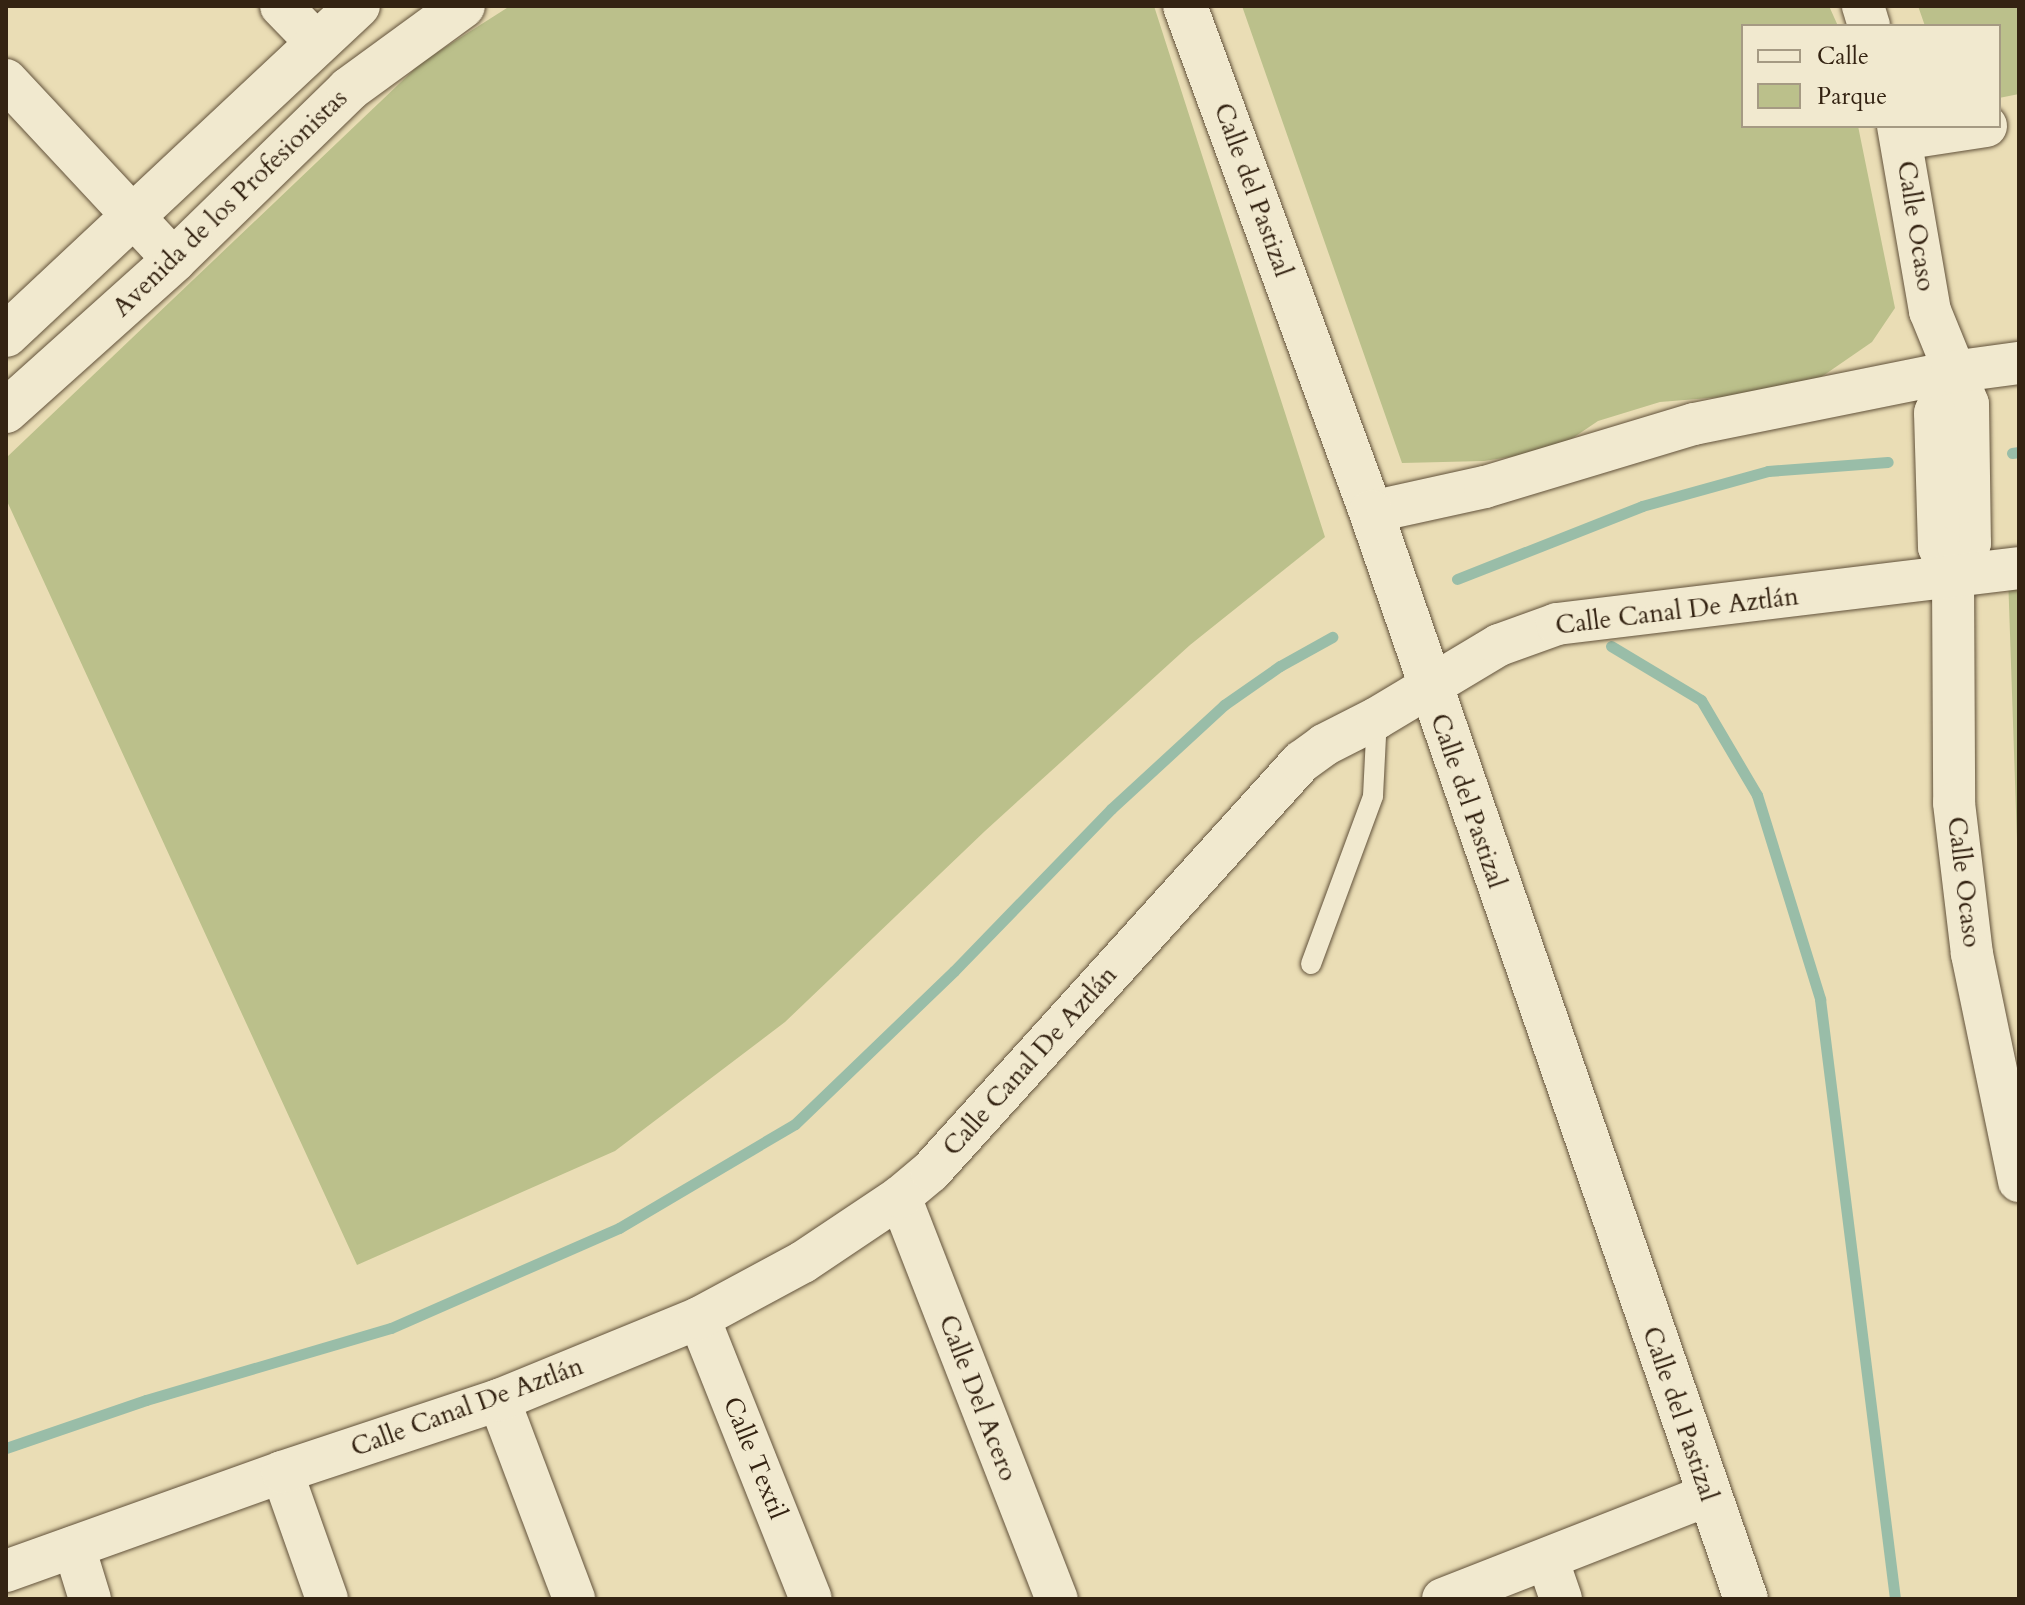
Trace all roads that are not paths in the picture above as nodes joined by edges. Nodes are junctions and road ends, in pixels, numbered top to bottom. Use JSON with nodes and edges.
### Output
{"nodes":[{"id":1,"x":281,"y":6,"type":"edge"},
{"id":2,"x":358,"y":6,"type":"edge"},
{"id":3,"x":463,"y":6,"type":"edge"},
{"id":4,"x":1185,"y":6,"type":"edge"},
{"id":5,"x":317,"y":43,"type":"junction"},
{"id":6,"x":6,"y":80,"type":"edge"},
{"id":7,"x":1961,"y":128,"type":"edge"},
{"id":8,"x":1900,"y":133,"type":"edge"},
{"id":9,"x":134,"y":218,"type":"junction"},
{"id":10,"x":174,"y":260,"type":"junction"},
{"id":11,"x":6,"y":335,"type":"edge"},
{"id":12,"x":2019,"y":363,"type":"edge"},
{"id":13,"x":1952,"y":372,"type":"junction"},
{"id":14,"x":6,"y":411,"type":"edge"},
{"id":15,"x":1371,"y":512,"type":"junction"},
{"id":16,"x":2019,"y":568,"type":"edge"},
{"id":17,"x":1953,"y":578,"type":"junction"},
{"id":18,"x":1428,"y":685,"type":"junction"},
{"id":19,"x":1377,"y":718,"type":"junction"},
{"id":20,"x":1311,"y":964,"type":"dead end"},
{"id":21,"x":2019,"y":1181,"type":"edge"},
{"id":22,"x":900,"y":1197,"type":"junction"},
{"id":23,"x":699,"y":1318,"type":"junction"},
{"id":24,"x":499,"y":1400,"type":"junction"},
{"id":25,"x":282,"y":1472,"type":"junction"},
{"id":26,"x":1708,"y":1495,"type":"junction"},
{"id":27,"x":74,"y":1547,"type":"junction"},
{"id":28,"x":6,"y":1571,"type":"edge"},
{"id":29,"x":1555,"y":1580,"type":"edge"},
{"id":30,"x":90,"y":1599,"type":"edge"},
{"id":31,"x":327,"y":1599,"type":"edge"},
{"id":32,"x":574,"y":1599,"type":"edge"},
{"id":33,"x":811,"y":1599,"type":"edge"},
{"id":34,"x":1057,"y":1599,"type":"edge"},
{"id":35,"x":1443,"y":1599,"type":"edge"},
{"id":36,"x":1746,"y":1599,"type":"edge"}],
"edges":[{"from":1,"to":5,"type":"street"},
{"from":2,"to":5,"type":"street","name":"Avenida de los Profesionistas"},
{"from":3,"to":10,"type":"street","name":"Avenida de los Profesionistas"},
{"from":4,"to":15,"type":"street","name":"Calle del Pastizal"},
{"from":5,"to":9,"type":"street","name":"Avenida de los Profesionistas"},
{"from":6,"to":9,"type":"street"},
{"from":7,"to":8,"type":"street"},
{"from":8,"to":13,"type":"street","name":"Calle Ocaso"},
{"from":9,"to":10,"type":"street"},
{"from":9,"to":11,"type":"street","name":"Avenida de los Profesionistas"},
{"from":10,"to":14,"type":"street","name":"Avenida de los Profesionistas"},
{"from":12,"to":13,"type":"street"},
{"from":13,"to":15,"type":"street"},
{"from":13,"to":17,"type":"street","name":"Calle Ocaso"},
{"from":15,"to":18,"type":"street","name":"Calle del Pastizal"},
{"from":16,"to":17,"type":"street","name":"Calle Canal De Aztlán"},
{"from":17,"to":18,"type":"street","name":"Calle Canal De Aztlán"},
{"from":17,"to":21,"type":"street","name":"Calle Ocaso"},
{"from":18,"to":19,"type":"street","name":"Calle Canal De Aztlán"},
{"from":18,"to":26,"type":"street","name":"Calle del Pastizal"},
{"from":19,"to":20,"type":"lane"},
{"from":19,"to":22,"type":"street","name":"Calle Canal De Aztlán"},
{"from":22,"to":23,"type":"street","name":"Calle Canal De Aztlán"},
{"from":22,"to":34,"type":"street","name":"Calle Del Acero"},
{"from":23,"to":24,"type":"street","name":"Calle Canal De Aztlán"},
{"from":23,"to":33,"type":"street","name":"Calle Textil"},
{"from":24,"to":25,"type":"street","name":"Calle Canal De Aztlán"},
{"from":24,"to":32,"type":"street"},
{"from":25,"to":27,"type":"street","name":"Calle Canal De Aztlán"},
{"from":25,"to":31,"type":"street"},
{"from":26,"to":29,"type":"street"},
{"from":26,"to":36,"type":"street","name":"Calle del Pastizal"},
{"from":27,"to":28,"type":"street","name":"Calle Canal De Aztlán"},
{"from":27,"to":30,"type":"street"},
{"from":29,"to":35,"type":"street"}]}
